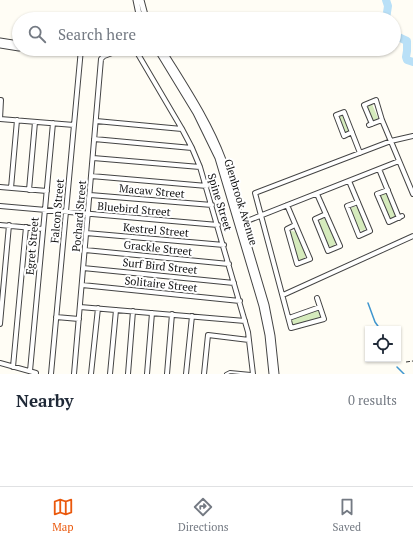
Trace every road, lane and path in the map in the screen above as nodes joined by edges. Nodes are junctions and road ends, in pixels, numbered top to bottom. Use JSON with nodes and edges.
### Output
{"nodes":[{"id":1,"x":136,"y":0,"type":"edge"},
{"id":2,"x":141,"y":0,"type":"edge"},
{"id":3,"x":141,"y":12,"type":"edge"},
{"id":4,"x":142,"y":12,"type":"edge"},
{"id":5,"x":0,"y":41,"type":"edge"},
{"id":6,"x":12,"y":43,"type":"edge"},
{"id":7,"x":0,"y":45,"type":"edge"},
{"id":8,"x":12,"y":47,"type":"edge"},
{"id":9,"x":80,"y":56,"type":"edge"},
{"id":10,"x":104,"y":56,"type":"edge"},
{"id":11,"x":138,"y":56,"type":"edge"},
{"id":12,"x":161,"y":56,"type":"edge"},
{"id":13,"x":166,"y":56,"type":"edge"},
{"id":14,"x":1,"y":100,"type":"edge"},
{"id":15,"x":0,"y":119,"type":"edge"},
{"id":16,"x":17,"y":120,"type":"junction"},
{"id":17,"x":382,"y":120,"type":"junction"},
{"id":18,"x":96,"y":121,"type":"junction"},
{"id":19,"x":35,"y":122,"type":"junction"},
{"id":20,"x":53,"y":123,"type":"junction"},
{"id":21,"x":74,"y":125,"type":"junction"},
{"id":22,"x":182,"y":129,"type":"junction"},
{"id":23,"x":352,"y":132,"type":"junction"},
{"id":24,"x":413,"y":136,"type":"edge"},
{"id":25,"x":94,"y":139,"type":"junction"},
{"id":26,"x":391,"y":141,"type":"junction"},
{"id":27,"x":192,"y":148,"type":"junction"},
{"id":28,"x":360,"y":152,"type":"junction"},
{"id":29,"x":93,"y":158,"type":"junction"},
{"id":30,"x":399,"y":161,"type":"junction"},
{"id":31,"x":200,"y":167,"type":"junction"},
{"id":32,"x":379,"y":169,"type":"junction"},
{"id":33,"x":91,"y":176,"type":"junction"},
{"id":34,"x":349,"y":181,"type":"junction"},
{"id":35,"x":411,"y":184,"type":"edge"},
{"id":36,"x":206,"y":186,"type":"junction"},
{"id":37,"x":0,"y":187,"type":"edge"},
{"id":38,"x":11,"y":188,"type":"junction"},
{"id":39,"x":29,"y":190,"type":"junction"},
{"id":40,"x":388,"y":190,"type":"junction"},
{"id":41,"x":46,"y":191,"type":"junction"},
{"id":42,"x":317,"y":194,"type":"junction"},
{"id":43,"x":413,"y":194,"type":"edge"},
{"id":44,"x":90,"y":195,"type":"junction"},
{"id":45,"x":358,"y":202,"type":"junction"},
{"id":46,"x":212,"y":205,"type":"junction"},
{"id":47,"x":287,"y":205,"type":"junction"},
{"id":48,"x":0,"y":206,"type":"edge"},
{"id":49,"x":45,"y":210,"type":"junction"},
{"id":50,"x":66,"y":212,"type":"junction"},
{"id":51,"x":88,"y":214,"type":"junction"},
{"id":52,"x":326,"y":214,"type":"junction"},
{"id":53,"x":261,"y":215,"type":"junction"},
{"id":54,"x":242,"y":223,"type":"junction"},
{"id":55,"x":0,"y":225,"type":"edge"},
{"id":56,"x":9,"y":225,"type":"junction"},
{"id":57,"x":218,"y":225,"type":"junction"},
{"id":58,"x":295,"y":225,"type":"junction"},
{"id":59,"x":26,"y":227,"type":"junction"},
{"id":60,"x":43,"y":229,"type":"junction"},
{"id":61,"x":86,"y":233,"type":"junction"},
{"id":62,"x":413,"y":236,"type":"edge"},
{"id":63,"x":224,"y":245,"type":"junction"},
{"id":64,"x":85,"y":250,"type":"junction"},
{"id":65,"x":229,"y":264,"type":"junction"},
{"id":66,"x":83,"y":268,"type":"junction"},
{"id":67,"x":234,"y":283,"type":"junction"},
{"id":68,"x":82,"y":285,"type":"junction"},
{"id":69,"x":283,"y":295,"type":"junction"},
{"id":70,"x":317,"y":298,"type":"dead end"},
{"id":71,"x":240,"y":301,"type":"junction"},
{"id":72,"x":80,"y":307,"type":"junction"},
{"id":73,"x":320,"y":307,"type":"junction"},
{"id":74,"x":98,"y":308,"type":"junction"},
{"id":75,"x":116,"y":310,"type":"junction"},
{"id":76,"x":133,"y":311,"type":"junction"},
{"id":77,"x":152,"y":313,"type":"junction"},
{"id":78,"x":172,"y":314,"type":"junction"},
{"id":79,"x":192,"y":316,"type":"junction"},
{"id":80,"x":56,"y":317,"type":"junction"},
{"id":81,"x":289,"y":318,"type":"junction"},
{"id":82,"x":79,"y":319,"type":"junction"},
{"id":83,"x":245,"y":321,"type":"junction"},
{"id":84,"x":0,"y":324,"type":"edge"},
{"id":85,"x":249,"y":340,"type":"junction"},
{"id":86,"x":413,"y":361,"type":"edge"},
{"id":87,"x":406,"y":362,"type":"dead end"},
{"id":88,"x":0,"y":363,"type":"edge"},
{"id":89,"x":13,"y":367,"type":"junction"},
{"id":90,"x":30,"y":371,"type":"junction"},
{"id":91,"x":36,"y":373,"type":"dead end"},
{"id":92,"x":51,"y":374,"type":"edge"},
{"id":93,"x":74,"y":374,"type":"edge"},
{"id":94,"x":91,"y":374,"type":"edge"},
{"id":95,"x":110,"y":374,"type":"edge"},
{"id":96,"x":128,"y":374,"type":"edge"},
{"id":97,"x":147,"y":374,"type":"edge"},
{"id":98,"x":166,"y":374,"type":"edge"},
{"id":99,"x":186,"y":374,"type":"edge"},
{"id":100,"x":204,"y":374,"type":"edge"},
{"id":101,"x":226,"y":374,"type":"edge"},
{"id":102,"x":252,"y":374,"type":"edge"},
{"id":103,"x":272,"y":374,"type":"edge"},
{"id":104,"x":276,"y":374,"type":"edge"}],
"edges":[{"from":1,"to":3,"type":"street"},
{"from":2,"to":4,"type":"street"},
{"from":5,"to":6,"type":"street"},
{"from":7,"to":8,"type":"street"},
{"from":9,"to":21,"type":"street","name":"Falcon Street"},
{"from":10,"to":18,"type":"street","name":"Pochard Street"},
{"from":11,"to":22,"type":"street","name":"Spine Street"},
{"from":12,"to":103,"type":"street","name":"Glenbrook Avenue"},
{"from":13,"to":54,"type":"street","name":"Glenbrook Avenue"},
{"from":14,"to":15,"type":"street"},
{"from":15,"to":16,"type":"street"},
{"from":16,"to":19,"type":"street"},
{"from":16,"to":38,"type":"street"},
{"from":17,"to":17,"type":"street"},
{"from":17,"to":26,"type":"street"},
{"from":18,"to":22,"type":"street"},
{"from":18,"to":25,"type":"street","name":"Pochard Street"},
{"from":19,"to":20,"type":"street"},
{"from":19,"to":39,"type":"street"},
{"from":20,"to":21,"type":"street"},
{"from":20,"to":41,"type":"street","name":"Egret Street"},
{"from":21,"to":50,"type":"street","name":"Falcon Street"},
{"from":22,"to":27,"type":"street","name":"Spine Street"},
{"from":23,"to":23,"type":"street"},
{"from":23,"to":28,"type":"street"},
{"from":24,"to":26,"type":"street"},
{"from":25,"to":27,"type":"street"},
{"from":25,"to":29,"type":"street","name":"Pochard Street"},
{"from":26,"to":28,"type":"street"},
{"from":26,"to":30,"type":"street"},
{"from":27,"to":31,"type":"street","name":"Spine Street"},
{"from":28,"to":53,"type":"street"},
{"from":29,"to":31,"type":"street"},
{"from":29,"to":33,"type":"street","name":"Pochard Street"},
{"from":30,"to":32,"type":"street"},
{"from":30,"to":35,"type":"street"},
{"from":31,"to":36,"type":"street","name":"Spine Street"},
{"from":32,"to":34,"type":"street"},
{"from":32,"to":40,"type":"street"},
{"from":33,"to":36,"type":"street"},
{"from":33,"to":44,"type":"street","name":"Pochard Street"},
{"from":34,"to":42,"type":"street"},
{"from":34,"to":45,"type":"street"},
{"from":35,"to":43,"type":"street"},
{"from":36,"to":46,"type":"street","name":"Spine Street"},
{"from":37,"to":38,"type":"street"},
{"from":38,"to":39,"type":"street"},
{"from":39,"to":41,"type":"street"},
{"from":40,"to":40,"type":"street"},
{"from":41,"to":49,"type":"street","name":"Egret Street"},
{"from":42,"to":47,"type":"street"},
{"from":42,"to":52,"type":"street"},
{"from":44,"to":46,"type":"street","name":"Macaw Street"},
{"from":44,"to":51,"type":"street","name":"Pochard Street"},
{"from":45,"to":45,"type":"street"},
{"from":46,"to":57,"type":"street","name":"Spine Street"},
{"from":47,"to":53,"type":"street"},
{"from":47,"to":58,"type":"street"},
{"from":48,"to":49,"type":"street","name":"Bluebird Street"},
{"from":49,"to":50,"type":"street","name":"Bluebird Street"},
{"from":49,"to":60,"type":"street","name":"Egret Street"},
{"from":50,"to":51,"type":"street","name":"Bluebird Street"},
{"from":50,"to":80,"type":"street","name":"Falcon Street"},
{"from":51,"to":57,"type":"street","name":"Bluebird Street"},
{"from":51,"to":61,"type":"street","name":"Pochard Street"},
{"from":52,"to":52,"type":"street"},
{"from":53,"to":54,"type":"street"},
{"from":53,"to":69,"type":"street"},
{"from":54,"to":104,"type":"street","name":"Glenbrook Avenue"},
{"from":55,"to":56,"type":"street"},
{"from":56,"to":59,"type":"street"},
{"from":56,"to":84,"type":"street"},
{"from":57,"to":63,"type":"street","name":"Spine Street"},
{"from":58,"to":58,"type":"street"},
{"from":59,"to":60,"type":"street"},
{"from":59,"to":89,"type":"street"},
{"from":60,"to":90,"type":"street","name":"Egret Street"},
{"from":61,"to":63,"type":"street","name":"Kestrel Street"},
{"from":61,"to":64,"type":"street","name":"Pochard Street"},
{"from":62,"to":69,"type":"street"},
{"from":63,"to":65,"type":"street","name":"Spine Street"},
{"from":64,"to":65,"type":"street","name":"Grackle Street"},
{"from":64,"to":66,"type":"street","name":"Pochard Street"},
{"from":65,"to":67,"type":"street","name":"Spine Street"},
{"from":66,"to":67,"type":"street","name":"Surf Bird Street"},
{"from":66,"to":68,"type":"street","name":"Pochard Street"},
{"from":67,"to":71,"type":"street","name":"Spine Street"},
{"from":68,"to":71,"type":"street","name":"Solitaire Street"},
{"from":68,"to":72,"type":"street","name":"Pochard Street"},
{"from":69,"to":81,"type":"street"},
{"from":70,"to":73,"type":"street"},
{"from":71,"to":83,"type":"street","name":"Spine Street"},
{"from":72,"to":74,"type":"street"},
{"from":72,"to":82,"type":"street","name":"Pochard Street"},
{"from":73,"to":81,"type":"street"},
{"from":73,"to":81,"type":"street"},
{"from":74,"to":75,"type":"street"},
{"from":74,"to":94,"type":"street"},
{"from":75,"to":76,"type":"street"},
{"from":75,"to":95,"type":"street"},
{"from":76,"to":77,"type":"street"},
{"from":76,"to":96,"type":"street"},
{"from":77,"to":78,"type":"street"},
{"from":77,"to":97,"type":"street"},
{"from":78,"to":79,"type":"street"},
{"from":78,"to":98,"type":"street"},
{"from":79,"to":83,"type":"street"},
{"from":79,"to":99,"type":"street"},
{"from":80,"to":82,"type":"street"},
{"from":80,"to":92,"type":"street","name":"Falcon Street"},
{"from":82,"to":93,"type":"street","name":"Pochard Street"},
{"from":83,"to":85,"type":"street","name":"Spine Street"},
{"from":85,"to":100,"type":"street"},
{"from":85,"to":102,"type":"street","name":"Spine Street"},
{"from":86,"to":87,"type":"path"},
{"from":88,"to":89,"type":"street"},
{"from":89,"to":90,"type":"street"},
{"from":90,"to":91,"type":"street"},
{"from":101,"to":102,"type":"lane"}]}
